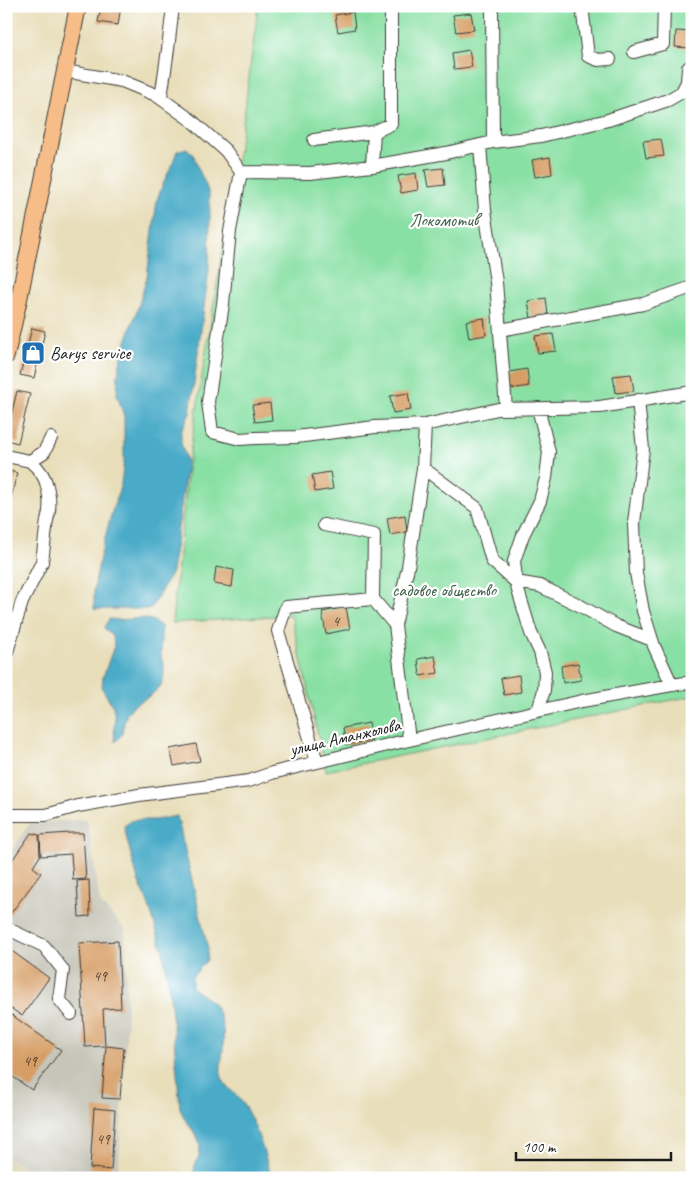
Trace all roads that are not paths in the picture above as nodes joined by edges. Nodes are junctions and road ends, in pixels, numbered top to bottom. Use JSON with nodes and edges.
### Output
{"nodes":[{"id":1,"x":78,"y":6,"type":"edge"},
{"id":2,"x":173,"y":6,"type":"edge"},
{"id":3,"x":390,"y":6,"type":"edge"},
{"id":4,"x":492,"y":6,"type":"edge"},
{"id":5,"x":582,"y":6,"type":"edge"},
{"id":6,"x":664,"y":6,"type":"edge"},
{"id":7,"x":634,"y":52,"type":"dead end"},
{"id":8,"x":610,"y":59,"type":"dead end"},
{"id":9,"x":692,"y":64,"type":"edge"},
{"id":10,"x":64,"y":71,"type":"junction"},
{"id":11,"x":161,"y":98,"type":"junction"},
{"id":12,"x":374,"y":132,"type":"junction"},
{"id":13,"x":314,"y":140,"type":"dead end"},
{"id":14,"x":493,"y":142,"type":"junction"},
{"id":15,"x":480,"y":145,"type":"junction"},
{"id":16,"x":372,"y":166,"type":"junction"},
{"id":17,"x":241,"y":172,"type":"junction"},
{"id":18,"x":692,"y":287,"type":"edge"},
{"id":19,"x":13,"y":298,"type":"edge"},
{"id":20,"x":500,"y":330,"type":"junction"},
{"id":21,"x":6,"y":356,"type":"edge"},
{"id":22,"x":692,"y":392,"type":"edge"},
{"id":23,"x":638,"y":400,"type":"junction"},
{"id":24,"x":506,"y":408,"type":"junction"},
{"id":25,"x":538,"y":408,"type":"junction"},
{"id":26,"x":424,"y":425,"type":"junction"},
{"id":27,"x":51,"y":438,"type":"dead end"},
{"id":28,"x":6,"y":456,"type":"edge"},
{"id":29,"x":30,"y":461,"type":"junction"},
{"id":30,"x":424,"y":468,"type":"junction"},
{"id":31,"x":324,"y":525,"type":"dead end"},
{"id":32,"x":516,"y":582,"type":"junction"},
{"id":33,"x":374,"y":599,"type":"junction"},
{"id":34,"x":395,"y":626,"type":"junction"},
{"id":35,"x":652,"y":640,"type":"junction"},
{"id":36,"x":6,"y":655,"type":"edge"},
{"id":37,"x":692,"y":682,"type":"edge"},
{"id":38,"x":672,"y":685,"type":"junction"},
{"id":39,"x":538,"y":711,"type":"junction"},
{"id":40,"x":409,"y":740,"type":"junction"},
{"id":41,"x":318,"y":762,"type":"junction"},
{"id":42,"x":6,"y":815,"type":"edge"},
{"id":43,"x":6,"y":928,"type":"edge"},
{"id":44,"x":71,"y":1014,"type":"dead end"}],
"edges":[{"from":1,"to":10,"type":"main road"},
{"from":2,"to":11,"type":"street"},
{"from":3,"to":12,"type":"street"},
{"from":4,"to":14,"type":"street"},
{"from":5,"to":8,"type":"street"},
{"from":6,"to":7,"type":"street"},
{"from":9,"to":14,"type":"street"},
{"from":10,"to":11,"type":"street"},
{"from":10,"to":19,"type":"main road"},
{"from":11,"to":17,"type":"street"},
{"from":12,"to":13,"type":"street"},
{"from":12,"to":16,"type":"street"},
{"from":14,"to":15,"type":"street"},
{"from":15,"to":16,"type":"street"},
{"from":15,"to":20,"type":"street"},
{"from":16,"to":17,"type":"street"},
{"from":17,"to":26,"type":"street"},
{"from":18,"to":20,"type":"street"},
{"from":19,"to":21,"type":"main road"},
{"from":20,"to":24,"type":"street"},
{"from":22,"to":23,"type":"street"},
{"from":23,"to":25,"type":"street"},
{"from":23,"to":35,"type":"street"},
{"from":24,"to":25,"type":"street"},
{"from":24,"to":26,"type":"street"},
{"from":25,"to":32,"type":"street"},
{"from":26,"to":30,"type":"street"},
{"from":27,"to":29,"type":"street"},
{"from":28,"to":29,"type":"street"},
{"from":29,"to":36,"type":"street"},
{"from":30,"to":32,"type":"street"},
{"from":30,"to":34,"type":"street"},
{"from":31,"to":33,"type":"street"},
{"from":32,"to":35,"type":"street"},
{"from":32,"to":39,"type":"street"},
{"from":33,"to":34,"type":"street"},
{"from":33,"to":41,"type":"street"},
{"from":34,"to":40,"type":"street"},
{"from":35,"to":38,"type":"street"},
{"from":37,"to":38,"type":"street","name":"улица Аманжолова"},
{"from":38,"to":39,"type":"street","name":"улица Аманжолова"},
{"from":39,"to":40,"type":"street","name":"улица Аманжолова"},
{"from":40,"to":41,"type":"street","name":"улица Аманжолова"},
{"from":41,"to":42,"type":"street","name":"улица Аманжолова"},
{"from":43,"to":44,"type":"street"}]}
